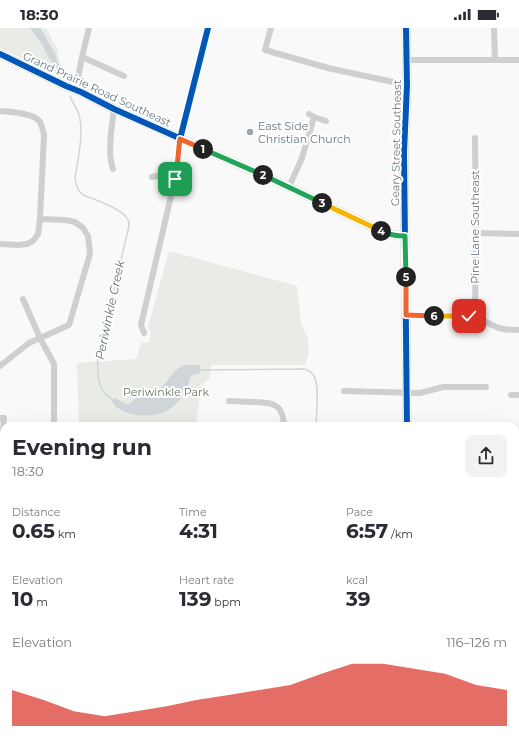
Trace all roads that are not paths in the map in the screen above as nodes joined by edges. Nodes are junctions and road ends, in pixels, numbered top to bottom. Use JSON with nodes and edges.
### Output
{"nodes":[{"id":1,"x":89,"y":28,"type":"edge"},
{"id":2,"x":208,"y":28,"type":"edge"},
{"id":3,"x":271,"y":28,"type":"edge"},
{"id":4,"x":406,"y":28,"type":"edge"},
{"id":5,"x":494,"y":28,"type":"edge"},
{"id":6,"x":0,"y":54,"type":"edge"},
{"id":7,"x":82,"y":57,"type":"junction"},
{"id":8,"x":407,"y":60,"type":"junction"},
{"id":9,"x":495,"y":60,"type":"junction"},
{"id":10,"x":519,"y":60,"type":"edge"},
{"id":11,"x":124,"y":76,"type":"dead end"},
{"id":12,"x":407,"y":85,"type":"junction"},
{"id":13,"x":76,"y":89,"type":"junction"},
{"id":14,"x":114,"y":108,"type":"junction"},
{"id":15,"x":0,"y":111,"type":"edge"},
{"id":16,"x":326,"y":121,"type":"dead end"},
{"id":17,"x":475,"y":138,"type":"dead end"},
{"id":18,"x":180,"y":139,"type":"junction"},
{"id":19,"x":113,"y":169,"type":"dead end"},
{"id":20,"x":152,"y":177,"type":"dead end"},
{"id":21,"x":175,"y":179,"type":"junction"},
{"id":22,"x":289,"y":186,"type":"junction"},
{"id":23,"x":40,"y":219,"type":"junction"},
{"id":24,"x":476,"y":233,"type":"junction"},
{"id":25,"x":519,"y":234,"type":"edge"},
{"id":26,"x":405,"y":236,"type":"junction"},
{"id":27,"x":0,"y":244,"type":"edge"},
{"id":28,"x":23,"y":299,"type":"dead end"},
{"id":29,"x":406,"y":315,"type":"junction"},
{"id":30,"x":475,"y":317,"type":"junction"},
{"id":31,"x":519,"y":330,"type":"edge"},
{"id":32,"x":144,"y":333,"type":"dead end"},
{"id":33,"x":40,"y":338,"type":"junction"},
{"id":34,"x":0,"y":366,"type":"edge"},
{"id":35,"x":486,"y":387,"type":"dead end"},
{"id":36,"x":344,"y":391,"type":"dead end"},
{"id":37,"x":407,"y":393,"type":"junction"},
{"id":38,"x":511,"y":395,"type":"dead end"},
{"id":39,"x":519,"y":395,"type":"edge"},
{"id":40,"x":229,"y":401,"type":"dead end"},
{"id":41,"x":54,"y":422,"type":"edge"},
{"id":42,"x":283,"y":422,"type":"edge"},
{"id":43,"x":407,"y":422,"type":"edge"}],
"edges":[{"from":1,"to":7,"type":"street"},
{"from":2,"to":18,"type":"street"},
{"from":3,"to":12,"type":"street"},
{"from":4,"to":8,"type":"main road","name":"Geary Street Southeast"},
{"from":5,"to":9,"type":"street"},
{"from":6,"to":13,"type":"main road","name":"Grand Prairie Road Southeast"},
{"from":7,"to":11,"type":"street"},
{"from":7,"to":13,"type":"street"},
{"from":8,"to":9,"type":"street"},
{"from":8,"to":12,"type":"main road","name":"Geary Street Southeast"},
{"from":9,"to":10,"type":"street"},
{"from":12,"to":26,"type":"main road","name":"Geary Street Southeast"},
{"from":13,"to":14,"type":"main road","name":"Grand Prairie Road Southeast"},
{"from":14,"to":18,"type":"main road","name":"Grand Prairie Road Southeast"},
{"from":14,"to":19,"type":"street"},
{"from":15,"to":23,"type":"street"},
{"from":16,"to":22,"type":"street"},
{"from":17,"to":24,"type":"street","name":"Pine Lane Southeast"},
{"from":18,"to":21,"type":"street"},
{"from":18,"to":22,"type":"main road","name":"Grand Prairie Road Southeast"},
{"from":20,"to":21,"type":"street"},
{"from":21,"to":32,"type":"street"},
{"from":22,"to":26,"type":"main road","name":"Grand Prairie Road Southeast"},
{"from":23,"to":27,"type":"street"},
{"from":23,"to":33,"type":"street"},
{"from":24,"to":25,"type":"street"},
{"from":24,"to":30,"type":"street","name":"Pine Lane Southeast"},
{"from":26,"to":29,"type":"main road","name":"Geary Street Southeast"},
{"from":28,"to":33,"type":"street"},
{"from":29,"to":30,"type":"street"},
{"from":29,"to":37,"type":"main road","name":"Geary Street Southeast"},
{"from":30,"to":31,"type":"street"},
{"from":33,"to":34,"type":"street"},
{"from":33,"to":41,"type":"street"},
{"from":35,"to":37,"type":"street"},
{"from":36,"to":37,"type":"street"},
{"from":37,"to":43,"type":"main road","name":"Geary Street Southeast"},
{"from":38,"to":39,"type":"street"},
{"from":40,"to":42,"type":"street"}]}
